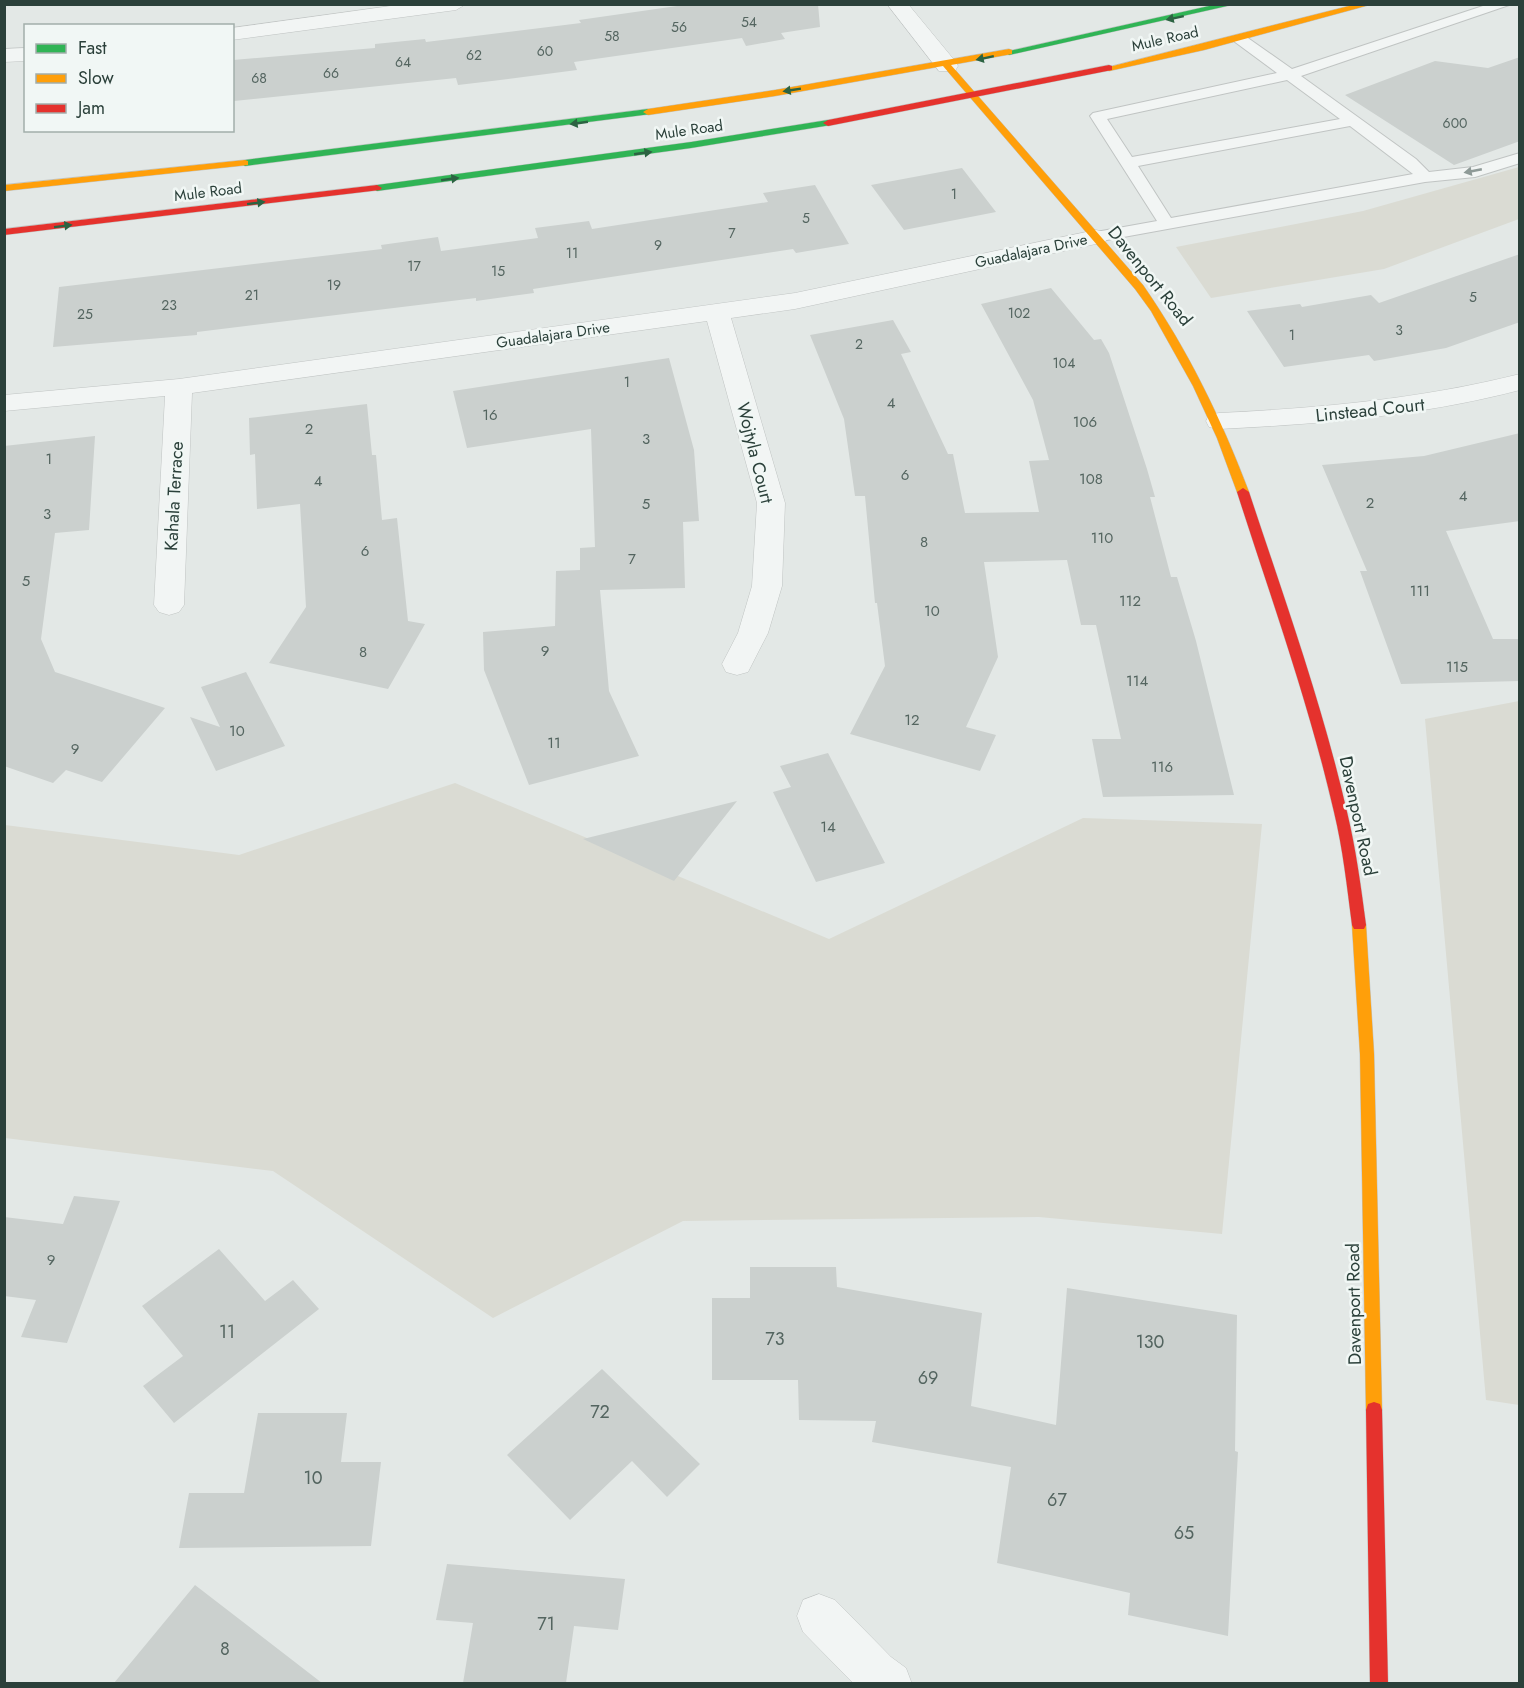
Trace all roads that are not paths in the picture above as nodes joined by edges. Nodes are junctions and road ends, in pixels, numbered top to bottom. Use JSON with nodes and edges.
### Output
{"nodes":[{"id":1,"x":456,"y":4,"type":"edge"},
{"id":2,"x":897,"y":4,"type":"edge"},
{"id":3,"x":1232,"y":4,"type":"edge"},
{"id":4,"x":1370,"y":4,"type":"edge"},
{"id":5,"x":1505,"y":4,"type":"edge"},
{"id":6,"x":234,"y":34,"type":"edge"},
{"id":7,"x":1239,"y":39,"type":"junction"},
{"id":8,"x":24,"y":54,"type":"edge"},
{"id":9,"x":4,"y":56,"type":"edge"},
{"id":10,"x":947,"y":66,"type":"junction"},
{"id":11,"x":1289,"y":75,"type":"junction"},
{"id":12,"x":973,"y":96,"type":"junction"},
{"id":13,"x":1352,"y":121,"type":"junction"},
{"id":14,"x":1520,"y":158,"type":"edge"},
{"id":15,"x":1128,"y":163,"type":"junction"},
{"id":16,"x":1425,"y":177,"type":"junction"},
{"id":17,"x":4,"y":188,"type":"edge"},
{"id":18,"x":1166,"y":223,"type":"junction"},
{"id":19,"x":4,"y":232,"type":"edge"},
{"id":20,"x":1096,"y":237,"type":"junction"},
{"id":21,"x":717,"y":312,"type":"junction"},
{"id":22,"x":1520,"y":382,"type":"edge"},
{"id":23,"x":179,"y":387,"type":"junction"},
{"id":24,"x":4,"y":403,"type":"edge"},
{"id":25,"x":1219,"y":421,"type":"junction"},
{"id":26,"x":169,"y":605,"type":"dead end"},
{"id":27,"x":737,"y":664,"type":"dead end"},
{"id":28,"x":819,"y":1616,"type":"dead end"},
{"id":29,"x":890,"y":1683,"type":"edge"},
{"id":30,"x":1379,"y":1683,"type":"edge"}],
"edges":[{"from":1,"to":6,"type":"street"},
{"from":2,"to":10,"type":"street"},
{"from":3,"to":10,"type":"main road","name":"Mule Road","one_way":true},
{"from":4,"to":7,"type":"main road","name":"Mule Road"},
{"from":5,"to":11,"type":"lane"},
{"from":7,"to":11,"type":"lane"},
{"from":7,"to":12,"type":"main road","name":"Mule Road"},
{"from":8,"to":9,"type":"street"},
{"from":10,"to":12,"type":"main road","name":"Davenport Road"},
{"from":10,"to":17,"type":"main road","name":"Mule Road","one_way":true},
{"from":11,"to":13,"type":"lane"},
{"from":11,"to":15,"type":"lane"},
{"from":19,"to":12,"type":"main road","name":"Mule Road","one_way":true},
{"from":12,"to":20,"type":"main road","name":"Davenport Road"},
{"from":13,"to":15,"type":"lane"},
{"from":13,"to":16,"type":"lane"},
{"from":14,"to":16,"type":"lane","one_way":true},
{"from":15,"to":18,"type":"lane"},
{"from":16,"to":18,"type":"lane"},
{"from":18,"to":20,"type":"lane"},
{"from":20,"to":21,"type":"street","name":"Guadalajara Drive"},
{"from":20,"to":25,"type":"main road","name":"Davenport Road"},
{"from":21,"to":23,"type":"street","name":"Guadalajara Drive"},
{"from":21,"to":27,"type":"street","name":"Wojtyla Court"},
{"from":22,"to":25,"type":"street","name":"Linstead Court"},
{"from":23,"to":24,"type":"street","name":"Guadalajara Drive"},
{"from":23,"to":26,"type":"street","name":"Kahala Terrace"},
{"from":25,"to":30,"type":"main road","name":"Davenport Road"},
{"from":28,"to":29,"type":"street"}]}
